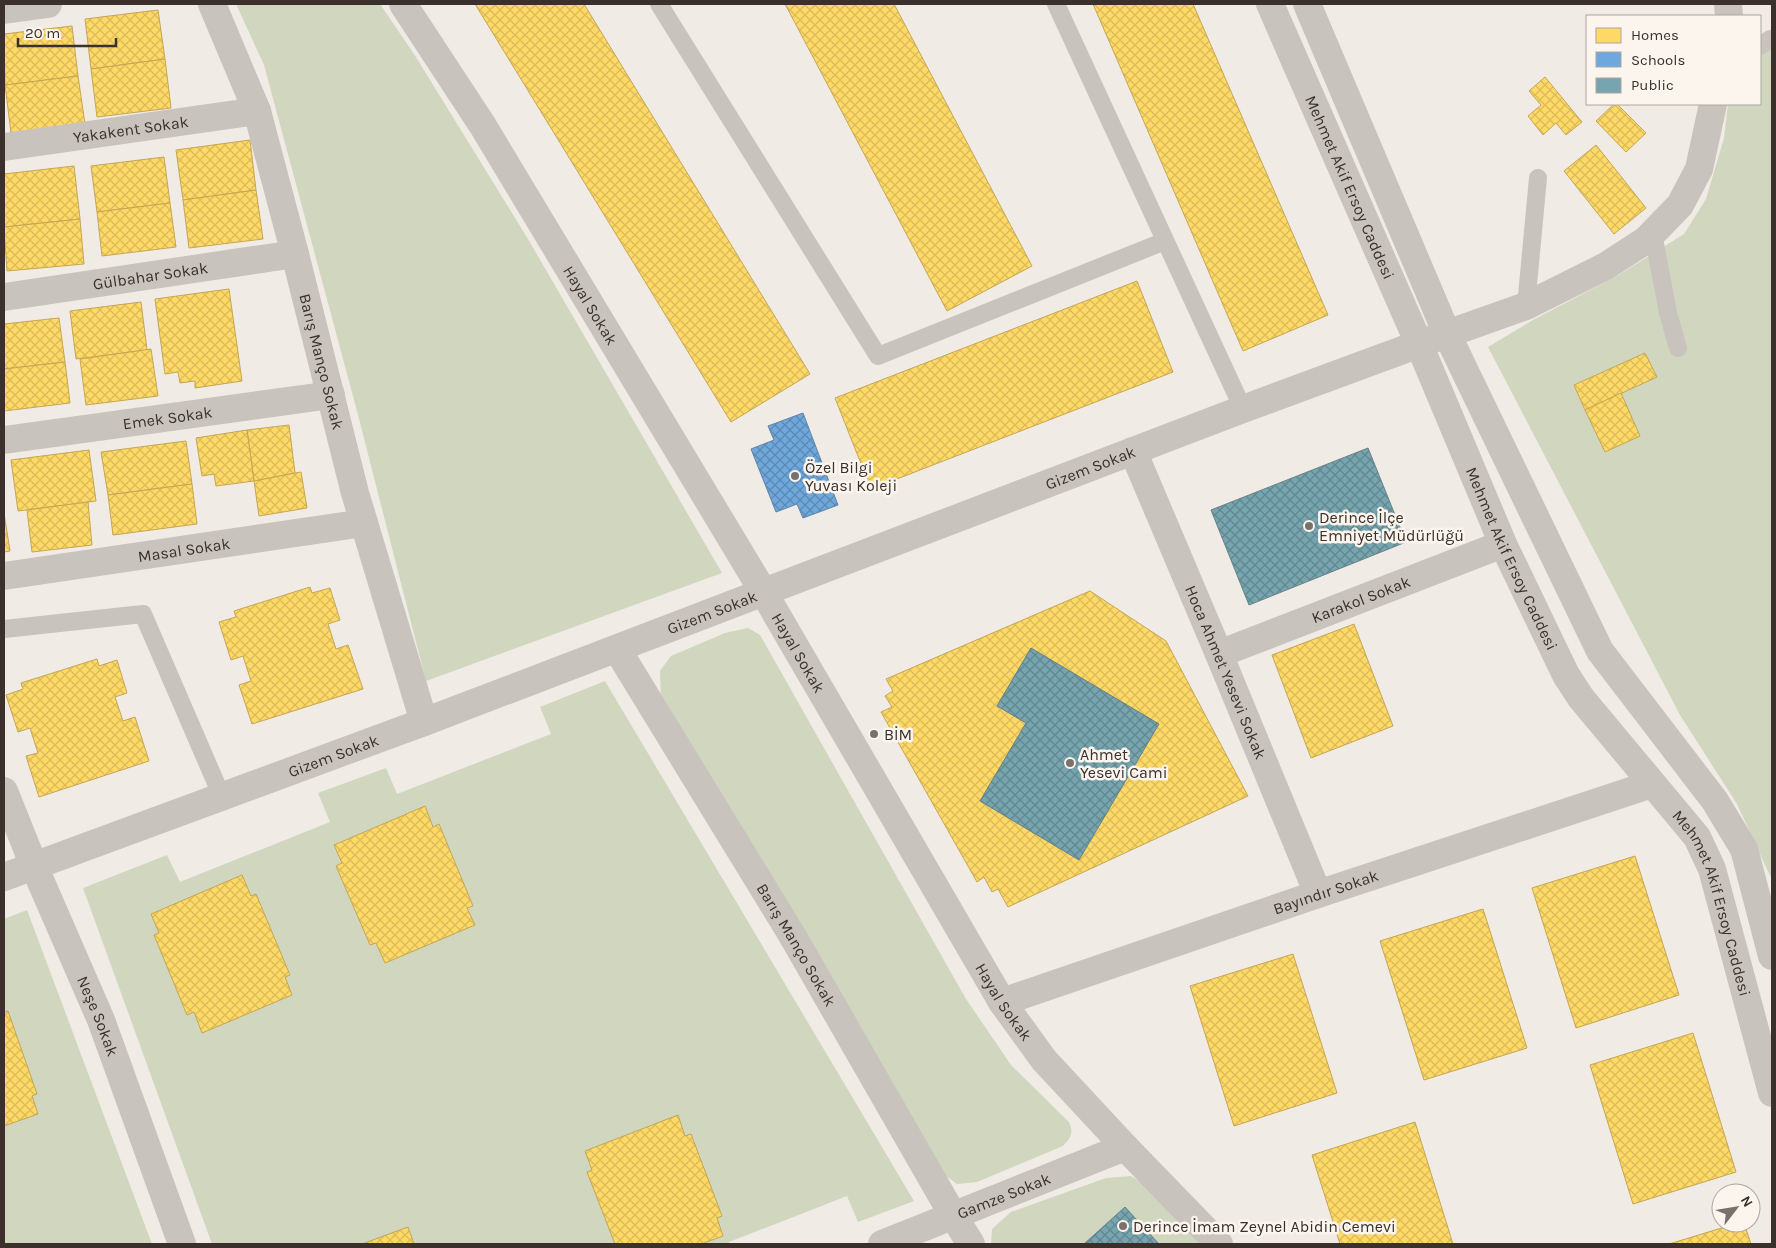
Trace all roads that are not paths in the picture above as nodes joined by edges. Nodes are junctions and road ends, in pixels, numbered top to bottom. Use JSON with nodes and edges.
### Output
{"nodes":[{"id":1,"x":48,"y":4,"type":"edge"},
{"id":2,"x":212,"y":4,"type":"edge"},
{"id":3,"x":402,"y":4,"type":"edge"},
{"id":4,"x":659,"y":4,"type":"edge"},
{"id":5,"x":1056,"y":4,"type":"edge"},
{"id":6,"x":1270,"y":4,"type":"edge"},
{"id":7,"x":1307,"y":4,"type":"edge"},
{"id":8,"x":4,"y":10,"type":"edge"},
{"id":9,"x":1713,"y":105,"type":"edge"},
{"id":10,"x":257,"y":111,"type":"junction"},
{"id":11,"x":4,"y":147,"type":"edge"},
{"id":12,"x":1538,"y":178,"type":"dead end"},
{"id":13,"x":1654,"y":232,"type":"junction"},
{"id":14,"x":1166,"y":242,"type":"junction"},
{"id":15,"x":295,"y":254,"type":"junction"},
{"id":16,"x":4,"y":298,"type":"edge"},
{"id":17,"x":1526,"y":306,"type":"junction"},
{"id":18,"x":1447,"y":334,"type":"junction"},
{"id":19,"x":1419,"y":344,"type":"junction"},
{"id":20,"x":1678,"y":348,"type":"dead end"},
{"id":21,"x":331,"y":395,"type":"junction"},
{"id":22,"x":1243,"y":409,"type":"junction"},
{"id":23,"x":4,"y":440,"type":"edge"},
{"id":24,"x":1134,"y":451,"type":"junction"},
{"id":25,"x":364,"y":523,"type":"junction"},
{"id":26,"x":1503,"y":544,"type":"junction"},
{"id":27,"x":4,"y":576,"type":"edge"},
{"id":28,"x":764,"y":593,"type":"junction"},
{"id":29,"x":4,"y":629,"type":"edge"},
{"id":30,"x":617,"y":649,"type":"junction"},
{"id":31,"x":1219,"y":654,"type":"junction"},
{"id":32,"x":424,"y":722,"type":"junction"},
{"id":33,"x":1652,"y":784,"type":"junction"},
{"id":34,"x":4,"y":790,"type":"edge"},
{"id":35,"x":222,"y":797,"type":"junction"},
{"id":36,"x":34,"y":866,"type":"junction"},
{"id":37,"x":4,"y":877,"type":"edge"},
{"id":38,"x":1318,"y":894,"type":"junction"},
{"id":39,"x":1772,"y":956,"type":"edge"},
{"id":40,"x":1002,"y":1002,"type":"junction"},
{"id":41,"x":1772,"y":1093,"type":"edge"},
{"id":42,"x":1125,"y":1147,"type":"junction"},
{"id":43,"x":954,"y":1217,"type":"junction"},
{"id":44,"x":182,"y":1244,"type":"edge"},
{"id":45,"x":882,"y":1244,"type":"edge"},
{"id":46,"x":972,"y":1244,"type":"edge"},
{"id":47,"x":1220,"y":1244,"type":"edge"}],
"edges":[{"from":1,"to":8,"type":"street"},
{"from":2,"to":10,"type":"street","name":"Barış Manço Sokak"},
{"from":3,"to":28,"type":"street","name":"Hayal Sokak"},
{"from":4,"to":14,"type":"lane"},
{"from":5,"to":14,"type":"lane"},
{"from":6,"to":19,"type":"street","name":"Mehmet Akif Ersoy Caddesi"},
{"from":7,"to":18,"type":"street","name":"Mehmet Akif Ersoy Caddesi"},
{"from":9,"to":13,"type":"street","name":"Gizem Sokak"},
{"from":10,"to":11,"type":"street","name":"Yakakent Sokak"},
{"from":10,"to":15,"type":"street","name":"Barış Manço Sokak"},
{"from":12,"to":17,"type":"lane"},
{"from":13,"to":17,"type":"street","name":"Gizem Sokak"},
{"from":13,"to":20,"type":"lane"},
{"from":14,"to":22,"type":"lane"},
{"from":15,"to":16,"type":"street","name":"Gülbahar Sokak"},
{"from":15,"to":21,"type":"street","name":"Barış Manço Sokak"},
{"from":17,"to":18,"type":"street","name":"Gizem Sokak"},
{"from":18,"to":19,"type":"street","name":"Gizem Sokak"},
{"from":18,"to":39,"type":"street","name":"Mehmet Akif Ersoy Caddesi"},
{"from":19,"to":22,"type":"street","name":"Gizem Sokak"},
{"from":19,"to":26,"type":"street","name":"Mehmet Akif Ersoy Caddesi"},
{"from":21,"to":23,"type":"street","name":"Emek Sokak"},
{"from":21,"to":25,"type":"street","name":"Barış Manço Sokak"},
{"from":22,"to":24,"type":"street","name":"Gizem Sokak"},
{"from":24,"to":28,"type":"street","name":"Gizem Sokak"},
{"from":24,"to":31,"type":"street","name":"Hoca Ahmet Yesevi Sokak"},
{"from":25,"to":27,"type":"street","name":"Masal Sokak"},
{"from":25,"to":32,"type":"street","name":"Barış Manço Sokak"},
{"from":26,"to":31,"type":"street","name":"Karakol Sokak"},
{"from":26,"to":33,"type":"street","name":"Mehmet Akif Ersoy Caddesi"},
{"from":28,"to":30,"type":"street","name":"Gizem Sokak"},
{"from":28,"to":40,"type":"street","name":"Hayal Sokak"},
{"from":29,"to":35,"type":"lane"},
{"from":30,"to":32,"type":"street","name":"Gizem Sokak"},
{"from":30,"to":43,"type":"street","name":"Barış Manço Sokak"},
{"from":31,"to":38,"type":"street","name":"Hoca Ahmet Yesevi Sokak"},
{"from":32,"to":35,"type":"street","name":"Gizem Sokak"},
{"from":33,"to":38,"type":"street","name":"Bayındır Sokak"},
{"from":33,"to":41,"type":"street","name":"Mehmet Akif Ersoy Caddesi"},
{"from":34,"to":36,"type":"street","name":"Neşe Sokak"},
{"from":35,"to":36,"type":"street","name":"Gizem Sokak"},
{"from":36,"to":37,"type":"street","name":"Gizem Sokak"},
{"from":36,"to":44,"type":"street","name":"Neşe Sokak"},
{"from":38,"to":40,"type":"street","name":"Bayındır Sokak"},
{"from":40,"to":42,"type":"street","name":"Hayal Sokak"},
{"from":42,"to":43,"type":"street","name":"Gamze Sokak"},
{"from":42,"to":47,"type":"street","name":"Hayal Sokak"},
{"from":43,"to":45,"type":"street","name":"Gamze Sokak"},
{"from":43,"to":46,"type":"street","name":"Barış Manço Sokak"}]}
